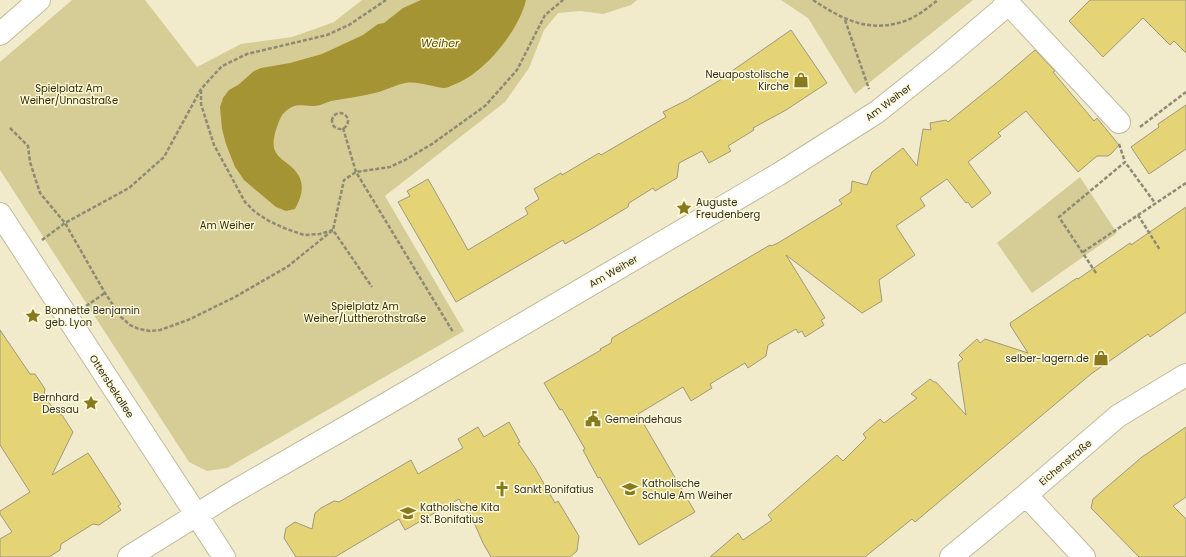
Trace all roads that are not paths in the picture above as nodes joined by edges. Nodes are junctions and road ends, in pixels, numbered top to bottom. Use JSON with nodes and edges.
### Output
{"nodes":[{"id":1,"x":1008,"y":1,"type":"edge"},
{"id":2,"x":34,"y":2,"type":"edge"},
{"id":3,"x":0,"y":34,"type":"edge"},
{"id":4,"x":1127,"y":130,"type":"road end"},
{"id":5,"x":0,"y":214,"type":"edge"},
{"id":6,"x":1186,"y":375,"type":"edge"},
{"id":7,"x":1026,"y":495,"type":"junction"},
{"id":8,"x":196,"y":515,"type":"junction"},
{"id":9,"x":129,"y":557,"type":"edge"},
{"id":10,"x":224,"y":557,"type":"edge"},
{"id":11,"x":950,"y":557,"type":"edge"},
{"id":12,"x":1084,"y":557,"type":"edge"}],
"edges":[{"from":1,"to":4,"type":"street"},
{"from":1,"to":8,"type":"street","name":"Am Weiher"},
{"from":2,"to":3,"type":"street"},
{"from":5,"to":8,"type":"street","name":"Ottersbekallee"},
{"from":6,"to":7,"type":"street","name":"Eichenstraße"},
{"from":7,"to":11,"type":"street","name":"Eichenstraße"},
{"from":7,"to":12,"type":"street"},
{"from":8,"to":9,"type":"street","name":"Am Weiher"},
{"from":8,"to":10,"type":"street","name":"Ottersbekallee"}]}
